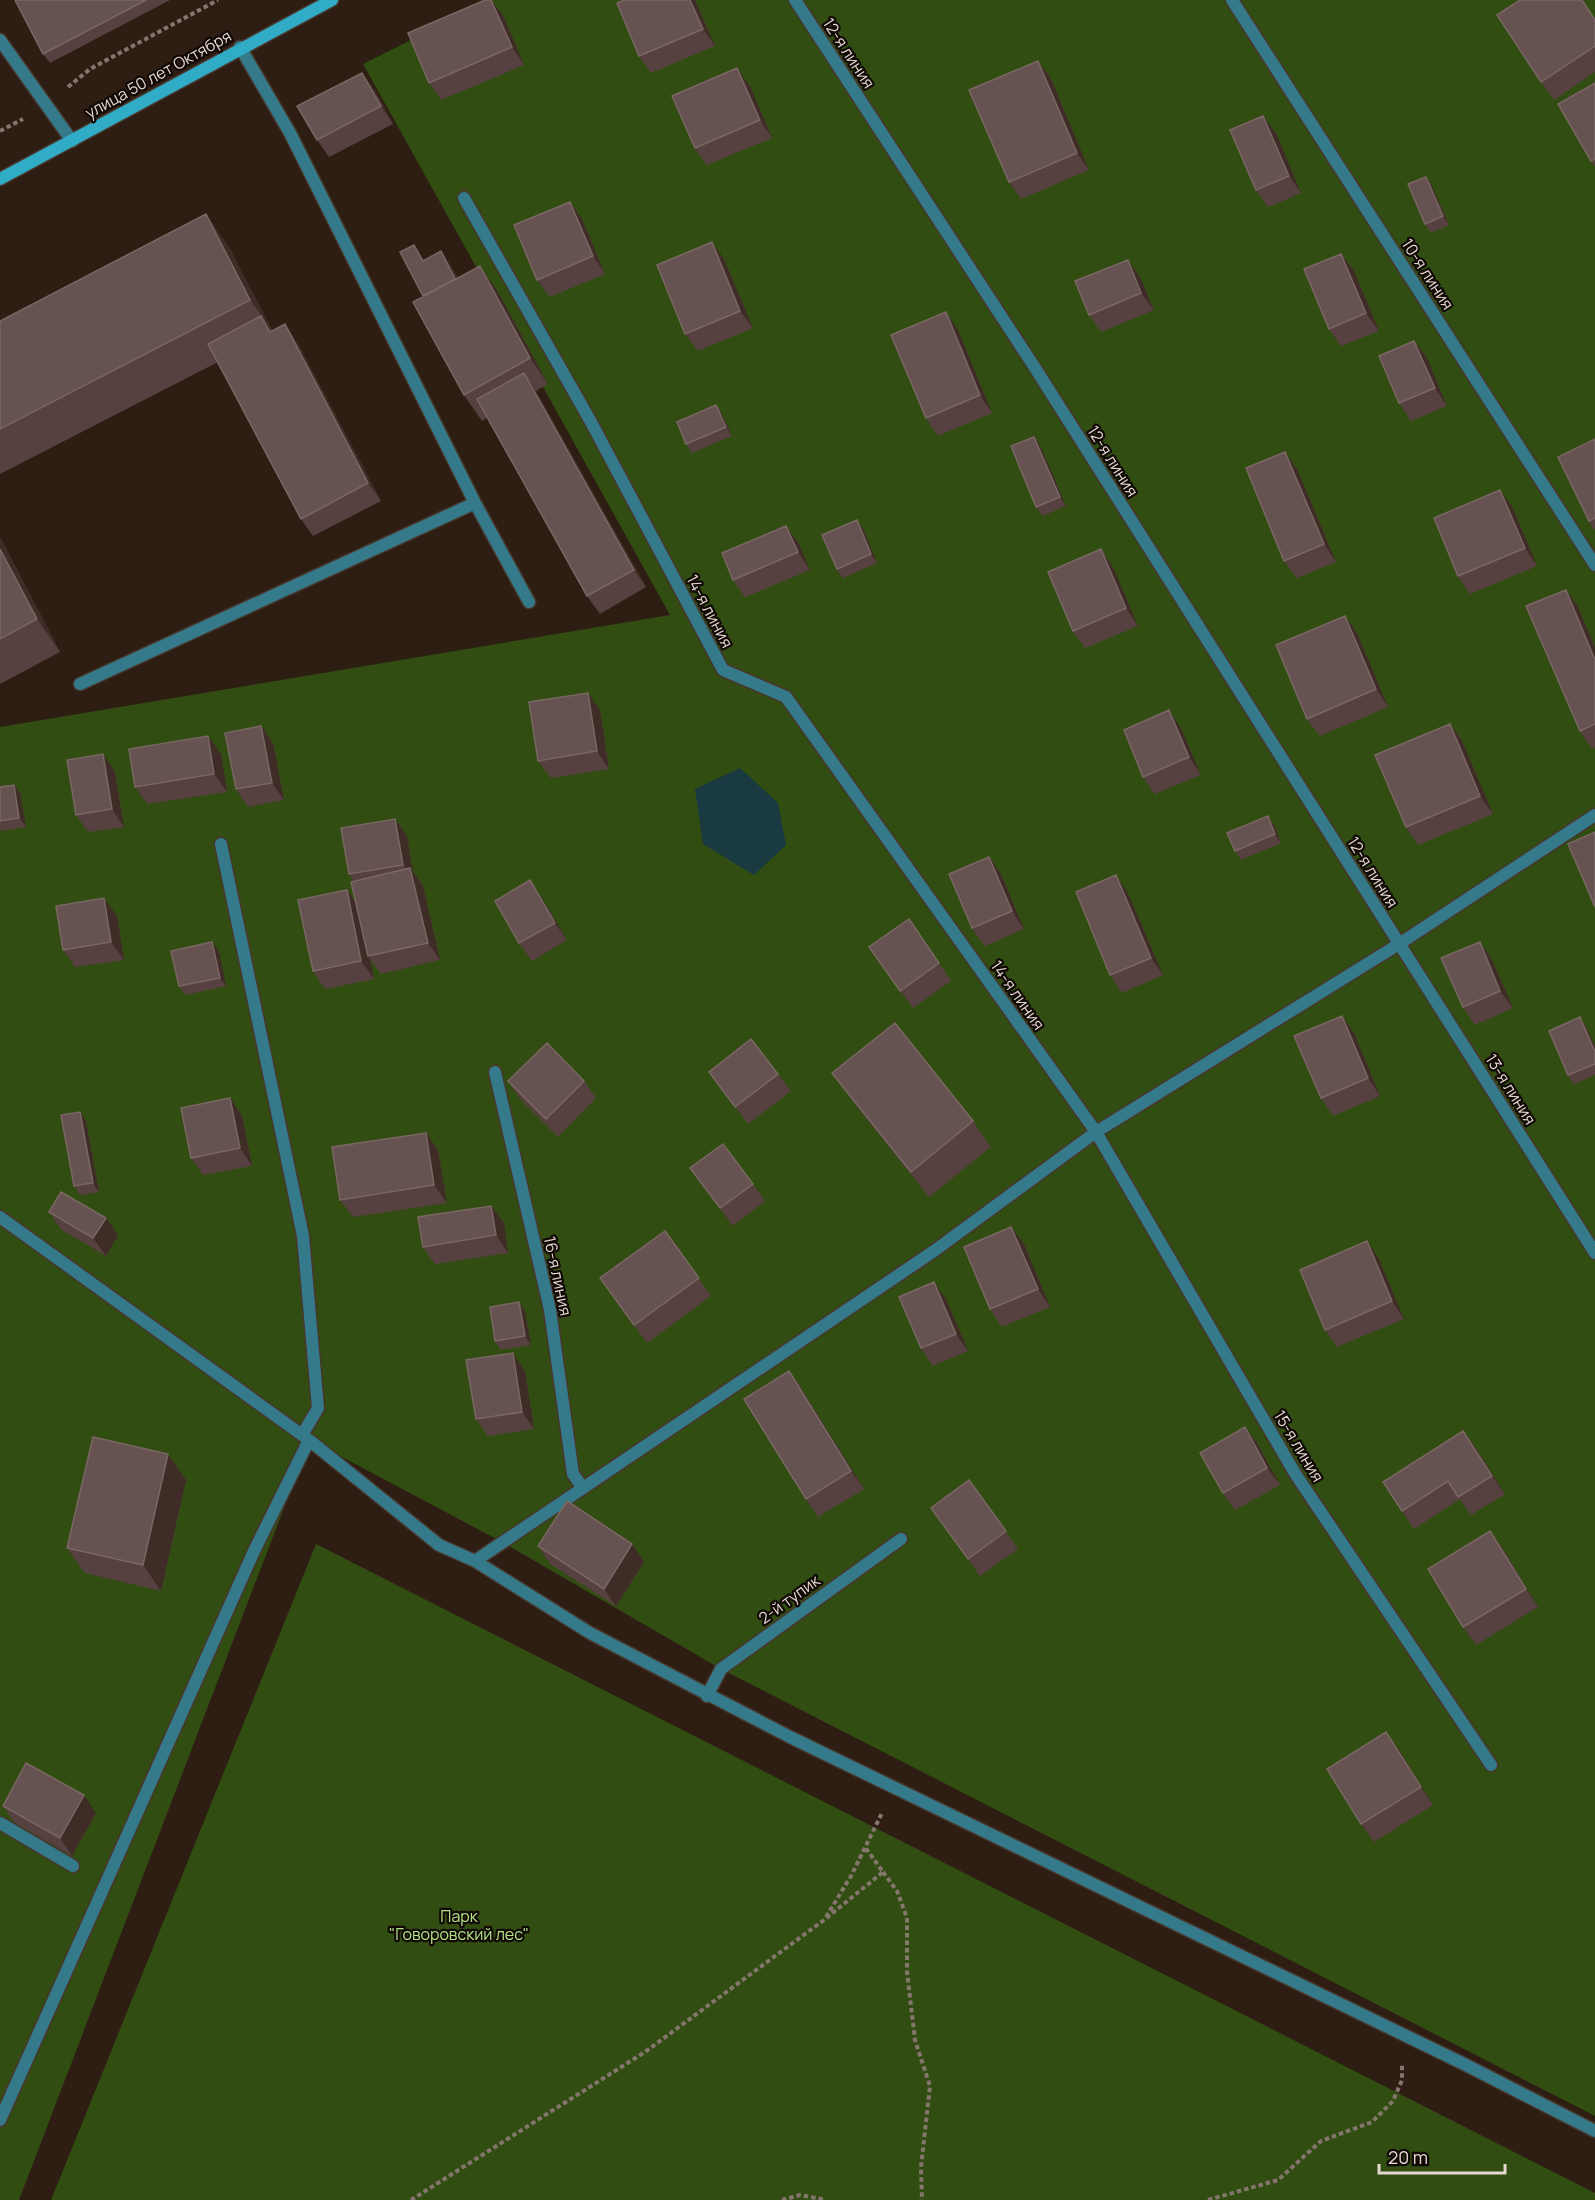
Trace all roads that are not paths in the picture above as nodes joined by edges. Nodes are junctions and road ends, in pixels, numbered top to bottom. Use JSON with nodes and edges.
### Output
{"nodes":[{"id":1,"x":332,"y":0,"type":"edge"},
{"id":2,"x":795,"y":0,"type":"edge"},
{"id":3,"x":1232,"y":0,"type":"edge"},
{"id":4,"x":0,"y":40,"type":"edge"},
{"id":5,"x":240,"y":47,"type":"junction"},
{"id":6,"x":72,"y":141,"type":"junction"},
{"id":7,"x":0,"y":179,"type":"edge"},
{"id":8,"x":464,"y":198,"type":"dead end"},
{"id":9,"x":475,"y":502,"type":"junction"},
{"id":10,"x":1595,"y":566,"type":"edge"},
{"id":11,"x":529,"y":602,"type":"dead end"},
{"id":12,"x":80,"y":684,"type":"dead end"},
{"id":13,"x":1595,"y":815,"type":"edge"},
{"id":14,"x":221,"y":844,"type":"dead end"},
{"id":15,"x":1399,"y":944,"type":"junction"},
{"id":16,"x":495,"y":1072,"type":"dead end"},
{"id":17,"x":1096,"y":1132,"type":"junction"},
{"id":18,"x":0,"y":1217,"type":"edge"},
{"id":19,"x":1595,"y":1253,"type":"edge"},
{"id":20,"x":306,"y":1437,"type":"junction"},
{"id":21,"x":583,"y":1488,"type":"junction"},
{"id":22,"x":901,"y":1539,"type":"dead end"},
{"id":23,"x":475,"y":1561,"type":"junction"},
{"id":24,"x":707,"y":1696,"type":"junction"},
{"id":25,"x":1491,"y":1765,"type":"dead end"},
{"id":26,"x":0,"y":1823,"type":"edge"},
{"id":27,"x":73,"y":1866,"type":"dead end"},
{"id":28,"x":0,"y":2120,"type":"edge"},
{"id":29,"x":1595,"y":2132,"type":"edge"}],
"edges":[{"from":1,"to":5,"type":"street","name":"улица 50 лет Октября"},
{"from":2,"to":15,"type":"lane","name":"12-я линия"},
{"from":3,"to":10,"type":"lane","name":"10-я линия"},
{"from":4,"to":6,"type":"lane"},
{"from":5,"to":6,"type":"street","name":"улица 50 лет Октября"},
{"from":5,"to":9,"type":"lane"},
{"from":6,"to":7,"type":"street","name":"улица 50 лет Октября"},
{"from":8,"to":17,"type":"lane","name":"14-я линия"},
{"from":9,"to":11,"type":"lane"},
{"from":9,"to":12,"type":"lane"},
{"from":13,"to":15,"type":"lane"},
{"from":14,"to":20,"type":"lane"},
{"from":15,"to":17,"type":"lane"},
{"from":15,"to":19,"type":"lane","name":"13-я линия"},
{"from":16,"to":21,"type":"lane","name":"16-я линия"},
{"from":17,"to":21,"type":"lane"},
{"from":17,"to":25,"type":"lane","name":"15-я линия"},
{"from":18,"to":20,"type":"lane"},
{"from":20,"to":23,"type":"lane"},
{"from":20,"to":28,"type":"lane"},
{"from":21,"to":23,"type":"lane"},
{"from":22,"to":24,"type":"lane","name":"2-й тупик"},
{"from":23,"to":24,"type":"lane"},
{"from":24,"to":29,"type":"lane"},
{"from":26,"to":27,"type":"lane"}]}
